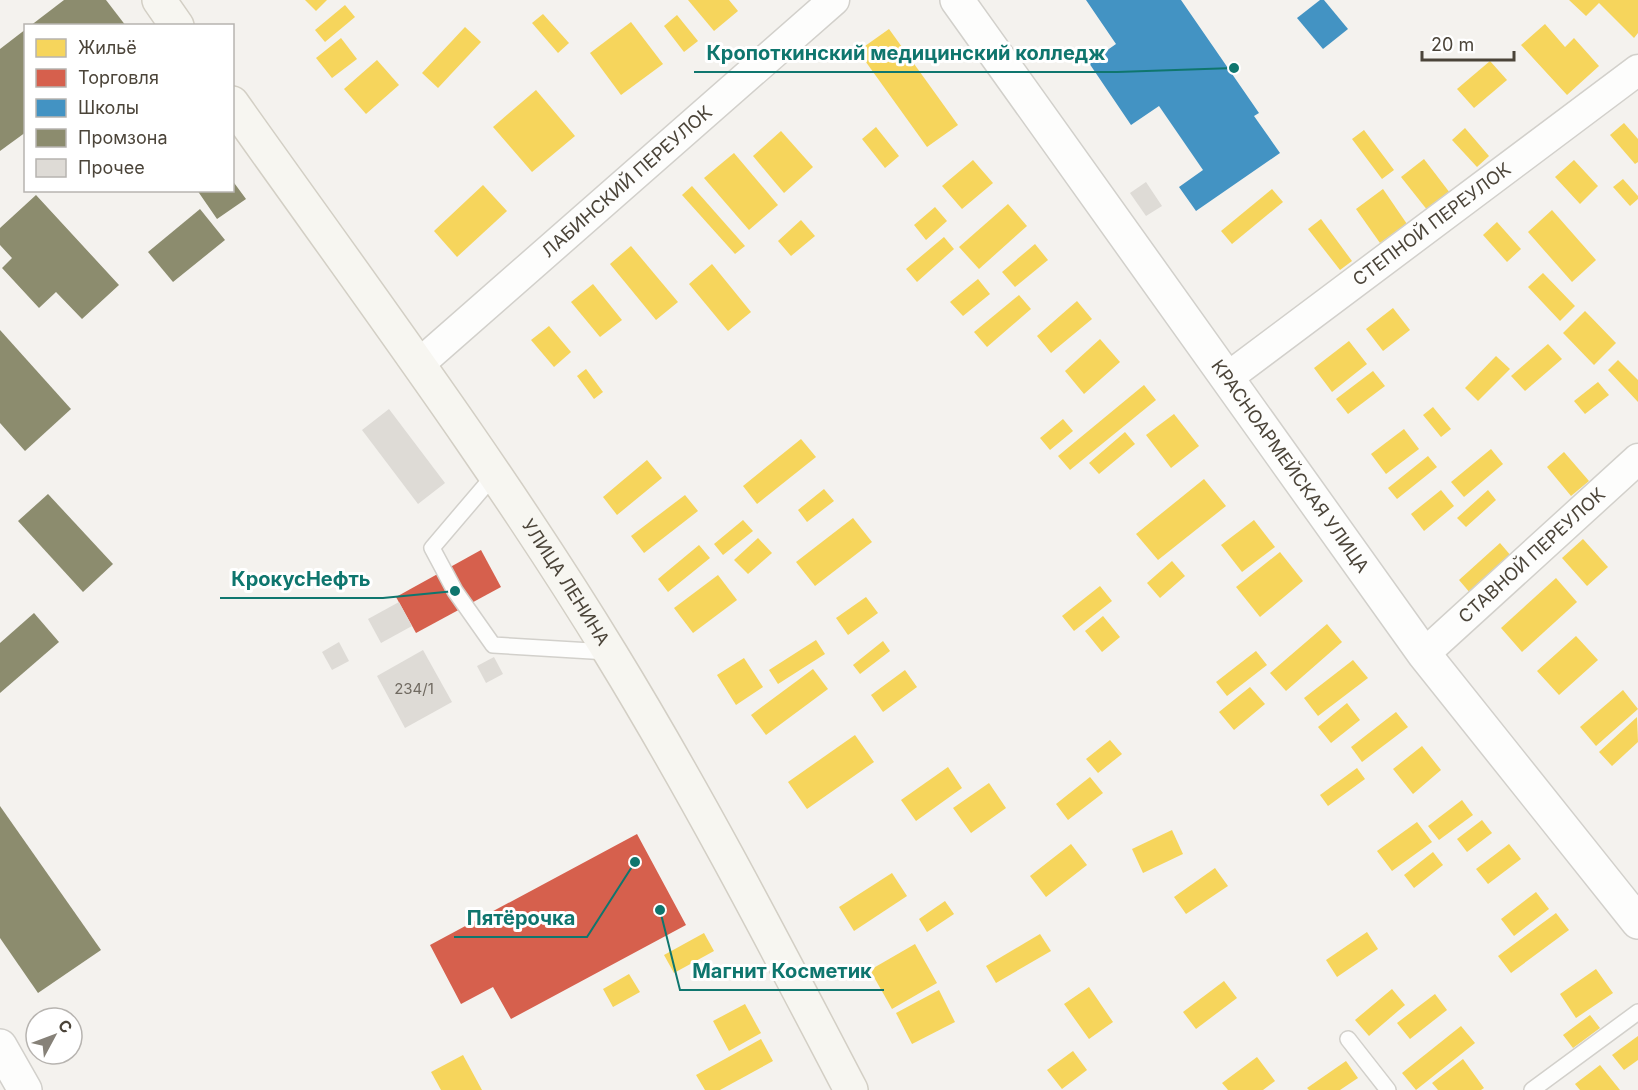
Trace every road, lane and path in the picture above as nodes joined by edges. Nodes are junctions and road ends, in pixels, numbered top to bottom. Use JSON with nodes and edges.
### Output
{"nodes":[{"id":1,"x":159,"y":0,"type":"edge"},
{"id":2,"x":834,"y":0,"type":"edge"},
{"id":3,"x":957,"y":0,"type":"edge"},
{"id":4,"x":176,"y":24,"type":"edge"},
{"id":5,"x":1638,"y":70,"type":"edge"},
{"id":6,"x":234,"y":106,"type":"edge"},
{"id":7,"x":418,"y":365,"type":"junction"},
{"id":8,"x":1227,"y":378,"type":"junction"},
{"id":9,"x":1638,"y":459,"type":"edge"},
{"id":10,"x":495,"y":474,"type":"junction"},
{"id":11,"x":610,"y":652,"type":"junction"},
{"id":12,"x":1424,"y":654,"type":"junction"},
{"id":13,"x":1638,"y":922,"type":"edge"},
{"id":14,"x":1638,"y":1012,"type":"edge"},
{"id":15,"x":1348,"y":1039,"type":"dead end"},
{"id":16,"x":0,"y":1046,"type":"edge"},
{"id":17,"x":26,"y":1090,"type":"edge"},
{"id":18,"x":851,"y":1090,"type":"edge"},
{"id":19,"x":1388,"y":1090,"type":"edge"},
{"id":20,"x":1532,"y":1090,"type":"edge"}],
"edges":[{"from":1,"to":4,"type":"main road"},
{"from":2,"to":7,"type":"street","name":"ЛАБИНСКИЙ ПЕРЕУЛОК"},
{"from":3,"to":8,"type":"street","name":"КРАСНОАРМЕЙСКАЯ УЛИЦА"},
{"from":5,"to":8,"type":"street","name":"СТЕПНОЙ ПЕРЕУЛОК"},
{"from":6,"to":7,"type":"main road","name":"УЛИЦА ЛЕНИНА"},
{"from":7,"to":10,"type":"main road","name":"УЛИЦА ЛЕНИНА"},
{"from":8,"to":12,"type":"street","name":"КРАСНОАРМЕЙСКАЯ УЛИЦА"},
{"from":9,"to":12,"type":"street","name":"СТАВНОЙ ПЕРЕУЛОК"},
{"from":10,"to":11,"type":"main road","name":"УЛИЦА ЛЕНИНА"},
{"from":10,"to":11,"type":"lane"},
{"from":11,"to":18,"type":"main road","name":"УЛИЦА ЛЕНИНА"},
{"from":12,"to":13,"type":"street","name":"КРАСНОАРМЕЙСКАЯ УЛИЦА"},
{"from":14,"to":20,"type":"lane"},
{"from":15,"to":19,"type":"lane"},
{"from":16,"to":17,"type":"street"}]}
